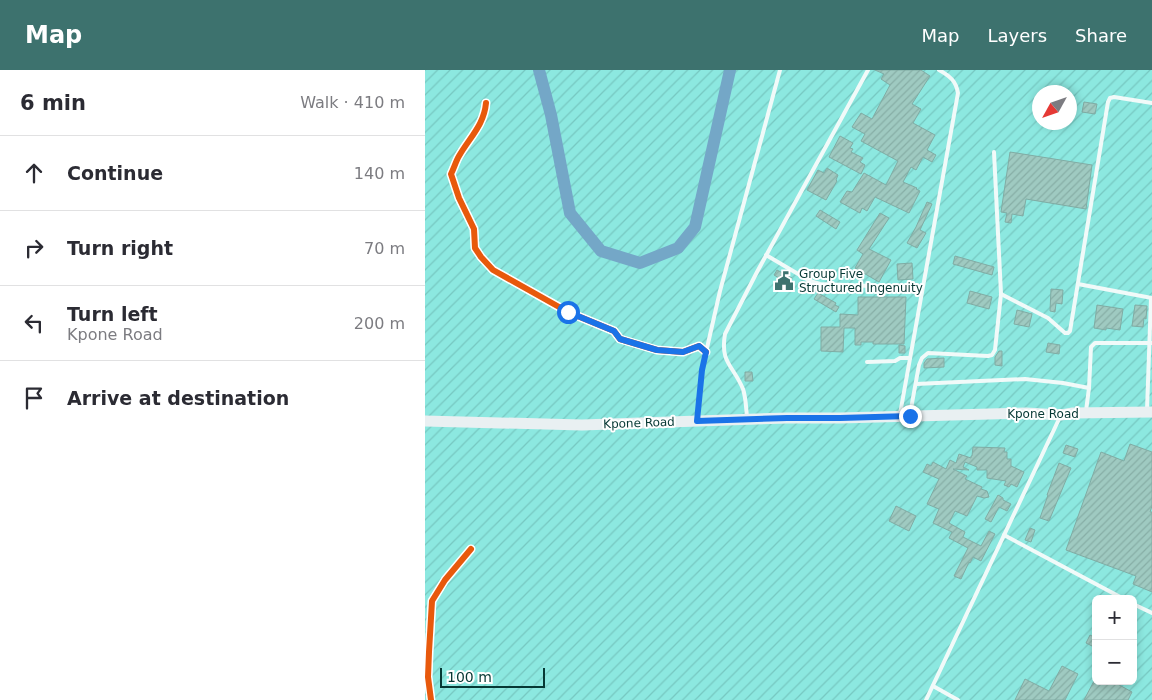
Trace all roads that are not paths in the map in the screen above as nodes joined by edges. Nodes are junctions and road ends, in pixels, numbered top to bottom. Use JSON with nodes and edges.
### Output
{"nodes":[{"id":1,"x":780,"y":70,"type":"edge"},
{"id":2,"x":868,"y":70,"type":"edge"},
{"id":3,"x":939,"y":70,"type":"edge"},
{"id":4,"x":486,"y":103,"type":"dead end"},
{"id":5,"x":1152,"y":103,"type":"edge"},
{"id":6,"x":994,"y":152,"type":"dead end"},
{"id":7,"x":767,"y":255,"type":"junction"},
{"id":8,"x":1078,"y":284,"type":"junction"},
{"id":9,"x":922,"y":288,"type":"junction"},
{"id":10,"x":1001,"y":294,"type":"junction"},
{"id":11,"x":1152,"y":298,"type":"edge"},
{"id":12,"x":1150,"y":343,"type":"edge"},
{"id":13,"x":706,"y":352,"type":"junction"},
{"id":14,"x":910,"y":358,"type":"junction"},
{"id":15,"x":867,"y":362,"type":"dead end"},
{"id":16,"x":916,"y":384,"type":"junction"},
{"id":17,"x":1089,"y":388,"type":"junction"},
{"id":18,"x":1150,"y":412,"type":"edge"},
{"id":19,"x":1085,"y":414,"type":"junction"},
{"id":20,"x":1061,"y":415,"type":"junction"},
{"id":21,"x":905,"y":416,"type":"junction"},
{"id":22,"x":747,"y":419,"type":"junction"},
{"id":23,"x":425,"y":421,"type":"edge"},
{"id":24,"x":697,"y":421,"type":"junction"},
{"id":25,"x":1005,"y":535,"type":"junction"},
{"id":26,"x":471,"y":549,"type":"dead end"},
{"id":27,"x":1117,"y":595,"type":"edge"},
{"id":28,"x":1137,"y":606,"type":"edge"},
{"id":29,"x":1152,"y":614,"type":"edge"},
{"id":30,"x":933,"y":686,"type":"junction"},
{"id":31,"x":431,"y":700,"type":"edge"},
{"id":32,"x":926,"y":700,"type":"edge"},
{"id":33,"x":958,"y":700,"type":"edge"}],
"edges":[{"from":1,"to":13,"type":"lane"},
{"from":2,"to":7,"type":"lane"},
{"from":3,"to":9,"type":"lane"},
{"from":4,"to":13,"type":"street"},
{"from":5,"to":8,"type":"lane"},
{"from":6,"to":10,"type":"lane"},
{"from":7,"to":9,"type":"lane"},
{"from":7,"to":22,"type":"lane"},
{"from":8,"to":10,"type":"lane"},
{"from":8,"to":11,"type":"lane"},
{"from":9,"to":14,"type":"lane"},
{"from":10,"to":16,"type":"lane"},
{"from":11,"to":12,"type":"lane"},
{"from":12,"to":17,"type":"lane"},
{"from":12,"to":18,"type":"lane"},
{"from":13,"to":24,"type":"lane"},
{"from":14,"to":15,"type":"lane"},
{"from":14,"to":21,"type":"lane"},
{"from":16,"to":17,"type":"lane"},
{"from":16,"to":21,"type":"lane"},
{"from":17,"to":19,"type":"lane"},
{"from":18,"to":19,"type":"main road","name":"Kpone Road"},
{"from":19,"to":20,"type":"main road","name":"Kpone Road"},
{"from":20,"to":21,"type":"main road","name":"Kpone Road"},
{"from":20,"to":25,"type":"lane"},
{"from":21,"to":22,"type":"main road","name":"Kpone Road"},
{"from":22,"to":24,"type":"main road","name":"Kpone Road"},
{"from":23,"to":24,"type":"main road","name":"Kpone Road"},
{"from":25,"to":27,"type":"lane"},
{"from":25,"to":30,"type":"lane"},
{"from":26,"to":31,"type":"street"},
{"from":28,"to":29,"type":"lane"},
{"from":30,"to":32,"type":"lane"},
{"from":30,"to":33,"type":"lane"}]}
